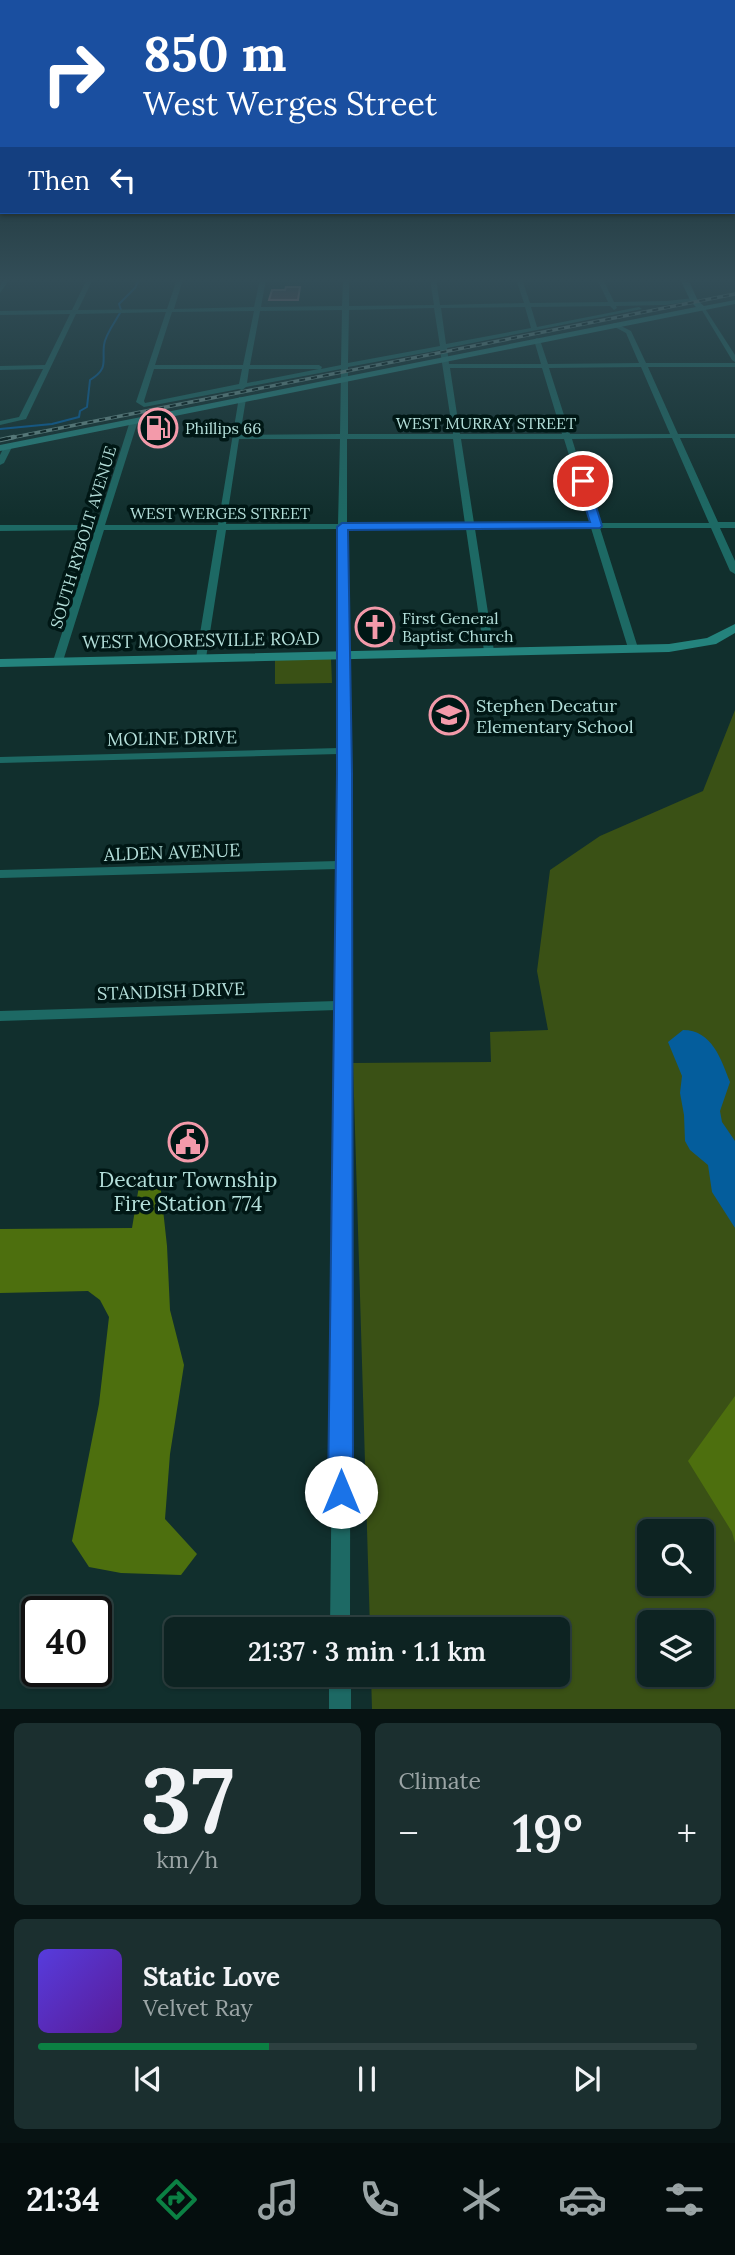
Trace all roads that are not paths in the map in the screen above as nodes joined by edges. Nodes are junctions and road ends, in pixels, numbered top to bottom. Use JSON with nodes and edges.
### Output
{"nodes":[{"id":1,"x":445,"y":358,"type":"edge"},
{"id":2,"x":51,"y":359,"type":"edge"},
{"id":3,"x":154,"y":359,"type":"edge"},
{"id":4,"x":249,"y":359,"type":"edge"},
{"id":5,"x":345,"y":359,"type":"edge"},
{"id":6,"x":437,"y":359,"type":"edge"},
{"id":7,"x":441,"y":359,"type":"edge"},
{"id":8,"x":455,"y":359,"type":"edge"},
{"id":9,"x":544,"y":359,"type":"edge"},
{"id":10,"x":640,"y":359,"type":"edge"},
{"id":11,"x":642,"y":365,"type":"junction"},
{"id":12,"x":735,"y":365,"type":"edge"},
{"id":13,"x":546,"y":366,"type":"junction"},
{"id":14,"x":151,"y":367,"type":"junction"},
{"id":15,"x":247,"y":367,"type":"junction"},
{"id":16,"x":345,"y":367,"type":"junction"},
{"id":17,"x":0,"y":368,"type":"edge"},
{"id":18,"x":47,"y":368,"type":"junction"},
{"id":19,"x":346,"y":379,"type":"junction"},
{"id":20,"x":242,"y":388,"type":"junction"},
{"id":21,"x":242,"y":399,"type":"junction"},
{"id":22,"x":134,"y":421,"type":"junction"},
{"id":23,"x":0,"y":423,"type":"edge"},
{"id":24,"x":569,"y":436,"type":"junction"},
{"id":25,"x":674,"y":436,"type":"junction"},
{"id":26,"x":735,"y":436,"type":"edge"},
{"id":27,"x":344,"y":437,"type":"junction"},
{"id":28,"x":456,"y":437,"type":"junction"},
{"id":29,"x":237,"y":438,"type":"junction"},
{"id":30,"x":4,"y":447,"type":"edge"},
{"id":31,"x":0,"y":463,"type":"edge"},
{"id":32,"x":714,"y":525,"type":"junction"},
{"id":33,"x":735,"y":525,"type":"edge"},
{"id":34,"x":470,"y":526,"type":"junction"},
{"id":35,"x":596,"y":526,"type":"junction"},
{"id":36,"x":101,"y":527,"type":"junction"},
{"id":37,"x":222,"y":527,"type":"junction"},
{"id":38,"x":342,"y":527,"type":"junction"},
{"id":39,"x":0,"y":528,"type":"edge"},
{"id":40,"x":735,"y":571,"type":"edge"},
{"id":41,"x":735,"y":628,"type":"edge"},
{"id":42,"x":634,"y":648,"type":"junction"},
{"id":43,"x":489,"y":651,"type":"junction"},
{"id":44,"x":344,"y":655,"type":"junction"},
{"id":45,"x":201,"y":658,"type":"junction"},
{"id":46,"x":58,"y":661,"type":"junction"},
{"id":47,"x":0,"y":663,"type":"edge"},
{"id":48,"x":345,"y":751,"type":"junction"},
{"id":49,"x":0,"y":760,"type":"edge"},
{"id":50,"x":344,"y":865,"type":"junction"},
{"id":51,"x":0,"y":874,"type":"edge"},
{"id":52,"x":343,"y":1005,"type":"junction"},
{"id":53,"x":0,"y":1016,"type":"edge"},
{"id":54,"x":340,"y":1617,"type":"edge"},
{"id":55,"x":340,"y":1687,"type":"edge"},
{"id":56,"x":340,"y":1709,"type":"edge"}],
"edges":[{"from":1,"to":28,"type":"street"},
{"from":2,"to":18,"type":"street"},
{"from":3,"to":14,"type":"street"},
{"from":4,"to":15,"type":"street"},
{"from":5,"to":16,"type":"street"},
{"from":6,"to":16,"type":"street"},
{"from":7,"to":19,"type":"main road"},
{"from":8,"to":13,"type":"street"},
{"from":9,"to":13,"type":"street"},
{"from":10,"to":11,"type":"street"},
{"from":11,"to":12,"type":"street"},
{"from":11,"to":13,"type":"street"},
{"from":11,"to":25,"type":"street"},
{"from":13,"to":24,"type":"street"},
{"from":14,"to":15,"type":"street"},
{"from":14,"to":20,"type":"street"},
{"from":15,"to":16,"type":"street"},
{"from":15,"to":20,"type":"street"},
{"from":16,"to":19,"type":"street"},
{"from":16,"to":20,"type":"street"},
{"from":17,"to":18,"type":"street"},
{"from":18,"to":23,"type":"street"},
{"from":19,"to":21,"type":"main road"},
{"from":19,"to":27,"type":"street"},
{"from":21,"to":22,"type":"main road"},
{"from":21,"to":29,"type":"street"},
{"from":22,"to":30,"type":"main road"},
{"from":22,"to":36,"type":"street","name":"SOUTH RYBOLT AVENUE"},
{"from":24,"to":25,"type":"street","name":"WEST MURRAY STREET"},
{"from":24,"to":28,"type":"street","name":"WEST MURRAY STREET"},
{"from":24,"to":35,"type":"street"},
{"from":25,"to":26,"type":"street","name":"WEST MURRAY STREET"},
{"from":25,"to":32,"type":"street"},
{"from":27,"to":28,"type":"street","name":"WEST MURRAY STREET"},
{"from":27,"to":29,"type":"street","name":"WEST MURRAY STREET"},
{"from":27,"to":38,"type":"street"},
{"from":28,"to":34,"type":"street"},
{"from":29,"to":37,"type":"street"},
{"from":30,"to":31,"type":"street"},
{"from":32,"to":33,"type":"street","name":"WEST WERGES STREET"},
{"from":32,"to":35,"type":"street","name":"WEST WERGES STREET"},
{"from":32,"to":40,"type":"street"},
{"from":34,"to":35,"type":"street","name":"WEST WERGES STREET"},
{"from":34,"to":38,"type":"street","name":"WEST WERGES STREET"},
{"from":34,"to":43,"type":"street"},
{"from":35,"to":42,"type":"street"},
{"from":36,"to":37,"type":"street","name":"WEST WERGES STREET"},
{"from":36,"to":39,"type":"street","name":"WEST WERGES STREET"},
{"from":36,"to":46,"type":"street","name":"SOUTH RYBOLT AVENUE"},
{"from":37,"to":38,"type":"street","name":"WEST WERGES STREET"},
{"from":37,"to":45,"type":"street"},
{"from":38,"to":44,"type":"street"},
{"from":41,"to":42,"type":"main road","name":"WEST MOORESVILLE ROAD"},
{"from":42,"to":43,"type":"main road","name":"WEST MOORESVILLE ROAD"},
{"from":43,"to":44,"type":"main road","name":"WEST MOORESVILLE ROAD"},
{"from":44,"to":45,"type":"main road","name":"WEST MOORESVILLE ROAD"},
{"from":44,"to":48,"type":"street"},
{"from":45,"to":46,"type":"main road","name":"WEST MOORESVILLE ROAD"},
{"from":46,"to":47,"type":"main road","name":"WEST MOORESVILLE ROAD"},
{"from":48,"to":49,"type":"street","name":"MOLINE DRIVE"},
{"from":48,"to":50,"type":"street"},
{"from":50,"to":51,"type":"street","name":"ALDEN AVENUE"},
{"from":50,"to":52,"type":"street"},
{"from":52,"to":53,"type":"street","name":"STANDISH DRIVE"},
{"from":52,"to":54,"type":"street"},
{"from":55,"to":56,"type":"street"}]}
